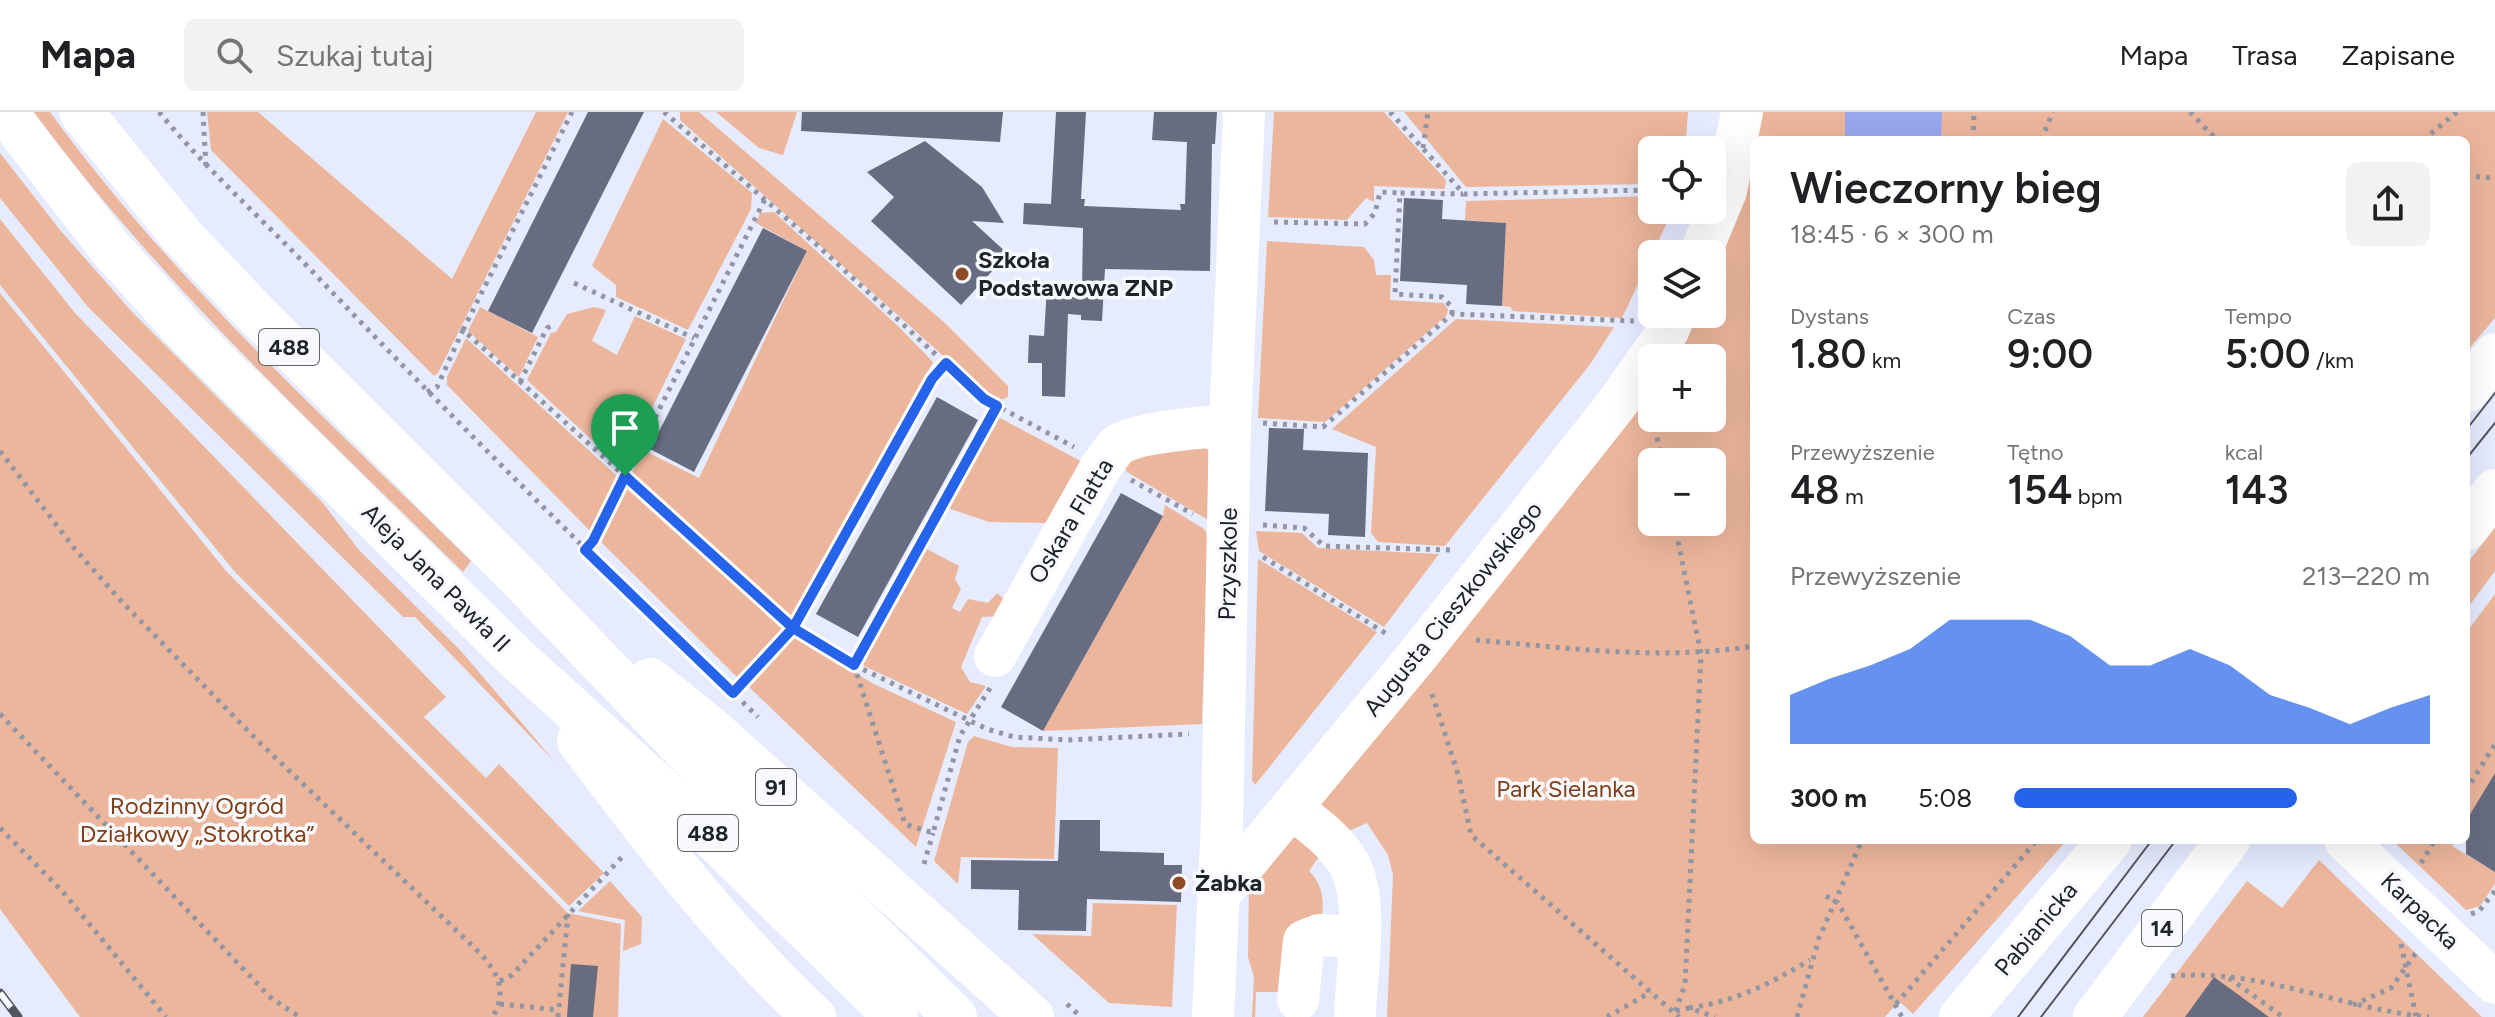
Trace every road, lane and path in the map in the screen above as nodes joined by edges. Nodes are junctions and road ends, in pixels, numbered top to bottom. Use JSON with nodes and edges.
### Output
{"nodes":[{"id":1,"x":5,"y":112,"type":"edge"},
{"id":2,"x":81,"y":112,"type":"edge"},
{"id":3,"x":159,"y":112,"type":"edge"},
{"id":4,"x":203,"y":112,"type":"edge"},
{"id":5,"x":572,"y":112,"type":"edge"},
{"id":6,"x":664,"y":112,"type":"edge"},
{"id":7,"x":1244,"y":112,"type":"edge"},
{"id":8,"x":1390,"y":112,"type":"edge"},
{"id":9,"x":1428,"y":112,"type":"edge"},
{"id":10,"x":1742,"y":112,"type":"edge"},
{"id":11,"x":1974,"y":112,"type":"edge"},
{"id":12,"x":2053,"y":112,"type":"edge"},
{"id":13,"x":2190,"y":112,"type":"edge"},
{"id":14,"x":2457,"y":112,"type":"edge"},
{"id":15,"x":2448,"y":115,"type":"edge"},
{"id":16,"x":1973,"y":136,"type":"edge"},
{"id":17,"x":2043,"y":136,"type":"edge"},
{"id":18,"x":2213,"y":136,"type":"edge"},
{"id":19,"x":2427,"y":136,"type":"edge"},
{"id":20,"x":1423,"y":149,"type":"junction"},
{"id":21,"x":206,"y":167,"type":"junction"},
{"id":22,"x":2470,"y":176,"type":"edge"},
{"id":23,"x":2495,"y":178,"type":"edge"},
{"id":24,"x":1638,"y":190,"type":"edge"},
{"id":25,"x":1400,"y":193,"type":"junction"},
{"id":26,"x":1464,"y":194,"type":"junction"},
{"id":27,"x":765,"y":199,"type":"junction"},
{"id":28,"x":1264,"y":222,"type":"dead end"},
{"id":29,"x":1706,"y":240,"type":"edge"},
{"id":30,"x":574,"y":283,"type":"dead end"},
{"id":31,"x":1452,"y":314,"type":"junction"},
{"id":32,"x":1638,"y":320,"type":"edge"},
{"id":33,"x":555,"y":324,"type":"dead end"},
{"id":34,"x":1667,"y":328,"type":"edge"},
{"id":35,"x":463,"y":330,"type":"junction"},
{"id":36,"x":694,"y":338,"type":"junction"},
{"id":37,"x":2495,"y":355,"type":"edge"},
{"id":38,"x":946,"y":363,"type":"junction"},
{"id":39,"x":520,"y":382,"type":"junction"},
{"id":40,"x":2470,"y":386,"type":"edge"},
{"id":41,"x":427,"y":392,"type":"junction"},
{"id":42,"x":997,"y":406,"type":"junction"},
{"id":43,"x":1230,"y":425,"type":"junction"},
{"id":44,"x":0,"y":451,"type":"edge"},
{"id":45,"x":1102,"y":465,"type":"junction"},
{"id":46,"x":625,"y":476,"type":"junction"},
{"id":47,"x":2495,"y":491,"type":"edge"},
{"id":48,"x":2470,"y":524,"type":"edge"},
{"id":49,"x":1239,"y":531,"type":"junction"},
{"id":50,"x":1677,"y":536,"type":"edge"},
{"id":51,"x":585,"y":550,"type":"junction"},
{"id":52,"x":1450,"y":550,"type":"dead end"},
{"id":53,"x":511,"y":569,"type":"junction"},
{"id":54,"x":1442,"y":623,"type":"junction"},
{"id":55,"x":793,"y":628,"type":"junction"},
{"id":56,"x":1750,"y":647,"type":"edge"},
{"id":57,"x":1701,"y":654,"type":"junction"},
{"id":58,"x":514,"y":656,"type":"junction"},
{"id":59,"x":995,"y":656,"type":"dead end"},
{"id":60,"x":1417,"y":656,"type":"junction"},
{"id":61,"x":854,"y":665,"type":"junction"},
{"id":62,"x":733,"y":693,"type":"junction"},
{"id":63,"x":0,"y":714,"type":"edge"},
{"id":64,"x":766,"y":725,"type":"dead end"},
{"id":65,"x":1191,"y":734,"type":"dead end"},
{"id":66,"x":2495,"y":744,"type":"edge"},
{"id":67,"x":2470,"y":785,"type":"edge"},
{"id":68,"x":1291,"y":808,"type":"junction"},
{"id":69,"x":0,"y":828,"type":"edge"},
{"id":70,"x":933,"y":833,"type":"dead end"},
{"id":71,"x":1860,"y":844,"type":"edge"},
{"id":72,"x":2034,"y":844,"type":"edge"},
{"id":73,"x":2107,"y":844,"type":"edge"},
{"id":74,"x":2225,"y":844,"type":"edge"},
{"id":75,"x":2349,"y":844,"type":"edge"},
{"id":76,"x":2433,"y":844,"type":"edge"},
{"id":77,"x":626,"y":852,"type":"dead end"},
{"id":78,"x":924,"y":864,"type":"dead end"},
{"id":79,"x":2416,"y":871,"type":"dead end"},
{"id":80,"x":2495,"y":891,"type":"edge"},
{"id":81,"x":1219,"y":895,"type":"junction"},
{"id":82,"x":1826,"y":896,"type":"dead end"},
{"id":83,"x":1835,"y":900,"type":"junction"},
{"id":84,"x":568,"y":913,"type":"junction"},
{"id":85,"x":2464,"y":916,"type":"dead end"},
{"id":86,"x":1358,"y":937,"type":"junction"},
{"id":87,"x":2400,"y":939,"type":"dead end"},
{"id":88,"x":2420,"y":949,"type":"dead end"},
{"id":89,"x":1811,"y":959,"type":"junction"},
{"id":90,"x":2405,"y":971,"type":"junction"},
{"id":91,"x":2225,"y":975,"type":"junction"},
{"id":92,"x":2164,"y":976,"type":"dead end"},
{"id":93,"x":500,"y":981,"type":"junction"},
{"id":94,"x":2495,"y":983,"type":"edge"},
{"id":95,"x":1651,"y":992,"type":"junction"},
{"id":96,"x":1298,"y":1000,"type":"dead end"},
{"id":97,"x":500,"y":1004,"type":"junction"},
{"id":98,"x":1896,"y":1004,"type":"junction"},
{"id":99,"x":2352,"y":1006,"type":"junction"},
{"id":100,"x":1689,"y":1008,"type":"junction"},
{"id":101,"x":559,"y":1014,"type":"edge"},
{"id":102,"x":1677,"y":1014,"type":"edge"},
{"id":103,"x":2416,"y":1016,"type":"edge"},
{"id":104,"x":166,"y":1017,"type":"edge"},
{"id":105,"x":300,"y":1017,"type":"edge"},
{"id":106,"x":493,"y":1017,"type":"edge"},
{"id":107,"x":814,"y":1017,"type":"edge"},
{"id":108,"x":896,"y":1017,"type":"edge"},
{"id":109,"x":955,"y":1017,"type":"edge"},
{"id":110,"x":1032,"y":1017,"type":"edge"},
{"id":111,"x":1213,"y":1017,"type":"edge"},
{"id":112,"x":1355,"y":1017,"type":"edge"},
{"id":113,"x":1607,"y":1017,"type":"edge"},
{"id":114,"x":1715,"y":1017,"type":"edge"},
{"id":115,"x":1797,"y":1017,"type":"edge"},
{"id":116,"x":1902,"y":1017,"type":"edge"},
{"id":117,"x":1961,"y":1017,"type":"edge"},
{"id":118,"x":2095,"y":1017,"type":"edge"},
{"id":119,"x":2283,"y":1017,"type":"edge"},
{"id":120,"x":2429,"y":1017,"type":"edge"}],
"edges":[{"from":1,"to":58,"type":"main road","name":"Aleja Jana Pawła II","number":"488"},
{"from":2,"to":53,"type":"main road","number":"488"},
{"from":3,"to":21,"type":"path"},
{"from":4,"to":21,"type":"path"},
{"from":5,"to":35,"type":"path"},
{"from":6,"to":27,"type":"path"},
{"from":7,"to":43,"type":"street","name":"Przyszkole"},
{"from":8,"to":20,"type":"path"},
{"from":9,"to":20,"type":"path"},
{"from":10,"to":29,"type":"street"},
{"from":11,"to":16,"type":"path"},
{"from":12,"to":17,"type":"path"},
{"from":13,"to":18,"type":"path"},
{"from":14,"to":15,"type":"path"},
{"from":15,"to":19,"type":"path"},
{"from":20,"to":26,"type":"path"},
{"from":21,"to":41,"type":"path"},
{"from":22,"to":23,"type":"path"},
{"from":24,"to":26,"type":"path"},
{"from":25,"to":26,"type":"path"},
{"from":25,"to":28,"type":"path"},
{"from":25,"to":31,"type":"path"},
{"from":27,"to":36,"type":"path"},
{"from":27,"to":38,"type":"path"},
{"from":30,"to":36,"type":"path"},
{"from":31,"to":32,"type":"path"},
{"from":31,"to":43,"type":"path"},
{"from":33,"to":39,"type":"path"},
{"from":34,"to":54,"type":"street","name":"Augusta Cieszkowskiego"},
{"from":35,"to":39,"type":"path"},
{"from":35,"to":41,"type":"path"},
{"from":36,"to":46,"type":"path"},
{"from":37,"to":40,"type":"main road"},
{"from":38,"to":42,"type":"path"},
{"from":38,"to":55,"type":"path"},
{"from":39,"to":46,"type":"path"},
{"from":41,"to":51,"type":"path"},
{"from":42,"to":45,"type":"path"},
{"from":42,"to":61,"type":"path"},
{"from":43,"to":45,"type":"street","name":"Oskara Flatta"},
{"from":43,"to":49,"type":"street","name":"Przyszkole"},
{"from":44,"to":93,"type":"path"},
{"from":45,"to":49,"type":"path"},
{"from":45,"to":59,"type":"street","name":"Oskara Flatta"},
{"from":46,"to":51,"type":"path"},
{"from":46,"to":55,"type":"path"},
{"from":47,"to":48,"type":"main road"},
{"from":49,"to":52,"type":"path"},
{"from":49,"to":60,"type":"path"},
{"from":49,"to":81,"type":"street","name":"Przyszkole"},
{"from":50,"to":57,"type":"path"},
{"from":51,"to":62,"type":"path"},
{"from":53,"to":109,"type":"main road","number":"488"},
{"from":53,"to":110,"type":"main road","number":"91"},
{"from":54,"to":57,"type":"path"},
{"from":54,"to":60,"type":"street","name":"Augusta Cieszkowskiego"},
{"from":55,"to":61,"type":"path"},
{"from":55,"to":62,"type":"path"},
{"from":56,"to":57,"type":"path"},
{"from":57,"to":102,"type":"path"},
{"from":58,"to":107,"type":"main road"},
{"from":58,"to":108,"type":"main road","name":"Aleja Jana Pawła II","number":"488"},
{"from":60,"to":68,"type":"street","name":"Augusta Cieszkowskiego"},
{"from":60,"to":95,"type":"path"},
{"from":61,"to":65,"type":"path"},
{"from":62,"to":64,"type":"path"},
{"from":63,"to":105,"type":"path"},
{"from":66,"to":67,"type":"path"},
{"from":68,"to":81,"type":"street","name":"Augusta Cieszkowskiego"},
{"from":68,"to":86,"type":"street"},
{"from":69,"to":104,"type":"path"},
{"from":70,"to":78,"type":"path"},
{"from":71,"to":83,"type":"path"},
{"from":72,"to":98,"type":"path"},
{"from":73,"to":117,"type":"main road","name":"Pabianicka"},
{"from":74,"to":118,"type":"main road","number":"14"},
{"from":75,"to":94,"type":"street","name":"Karpacka"},
{"from":76,"to":79,"type":"path"},
{"from":77,"to":84,"type":"path"},
{"from":80,"to":85,"type":"path"},
{"from":81,"to":111,"type":"street","name":"Przyszkole"},
{"from":82,"to":83,"type":"path"},
{"from":83,"to":89,"type":"path"},
{"from":83,"to":98,"type":"path"},
{"from":84,"to":93,"type":"path"},
{"from":84,"to":101,"type":"path"},
{"from":86,"to":96,"type":"street"},
{"from":86,"to":112,"type":"street"},
{"from":87,"to":90,"type":"path"},
{"from":88,"to":90,"type":"path"},
{"from":89,"to":100,"type":"path"},
{"from":89,"to":115,"type":"path"},
{"from":90,"to":99,"type":"path"},
{"from":90,"to":103,"type":"path"},
{"from":91,"to":92,"type":"path"},
{"from":91,"to":99,"type":"path"},
{"from":91,"to":119,"type":"path"},
{"from":93,"to":97,"type":"path"},
{"from":95,"to":102,"type":"path"},
{"from":95,"to":113,"type":"path"},
{"from":97,"to":101,"type":"path"},
{"from":97,"to":106,"type":"path"},
{"from":98,"to":116,"type":"path"},
{"from":99,"to":103,"type":"path"},
{"from":100,"to":102,"type":"path"},
{"from":100,"to":114,"type":"path"},
{"from":103,"to":120,"type":"path"}]}
